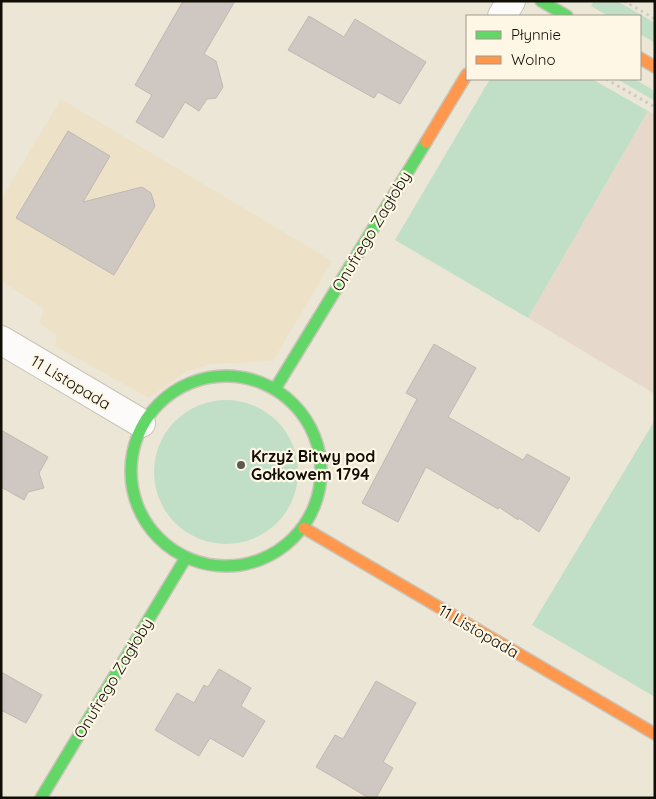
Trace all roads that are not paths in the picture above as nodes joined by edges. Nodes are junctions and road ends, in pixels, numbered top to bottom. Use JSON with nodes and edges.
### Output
{"nodes":[{"id":1,"x":511,"y":1,"type":"edge"},
{"id":2,"x":541,"y":1,"type":"edge"},
{"id":3,"x":503,"y":15,"type":"edge"},
{"id":4,"x":565,"y":15,"type":"edge"},
{"id":5,"x":641,"y":59,"type":"edge"},
{"id":6,"x":655,"y":67,"type":"edge"},
{"id":7,"x":466,"y":76,"type":"edge"},
{"id":8,"x":1,"y":340,"type":"edge"},
{"id":9,"x":275,"y":389,"type":"junction"},
{"id":10,"x":141,"y":424,"type":"junction"},
{"id":11,"x":304,"y":528,"type":"junction"},
{"id":12,"x":186,"y":559,"type":"junction"},
{"id":13,"x":655,"y":734,"type":"edge"},
{"id":14,"x":41,"y":798,"type":"edge"}],
"edges":[{"from":1,"to":3,"type":"street"},
{"from":2,"to":4,"type":"street"},
{"from":5,"to":6,"type":"street"},
{"from":7,"to":9,"type":"street","name":"Onufrego Zagłoby"},
{"from":8,"to":10,"type":"street","name":"11 Listopada"},
{"from":9,"to":10,"type":"street"},
{"from":9,"to":11,"type":"street"},
{"from":10,"to":12,"type":"street"},
{"from":11,"to":12,"type":"street"},
{"from":11,"to":13,"type":"street","name":"11 Listopada"},
{"from":12,"to":14,"type":"street","name":"Onufrego Zagłoby"}]}
